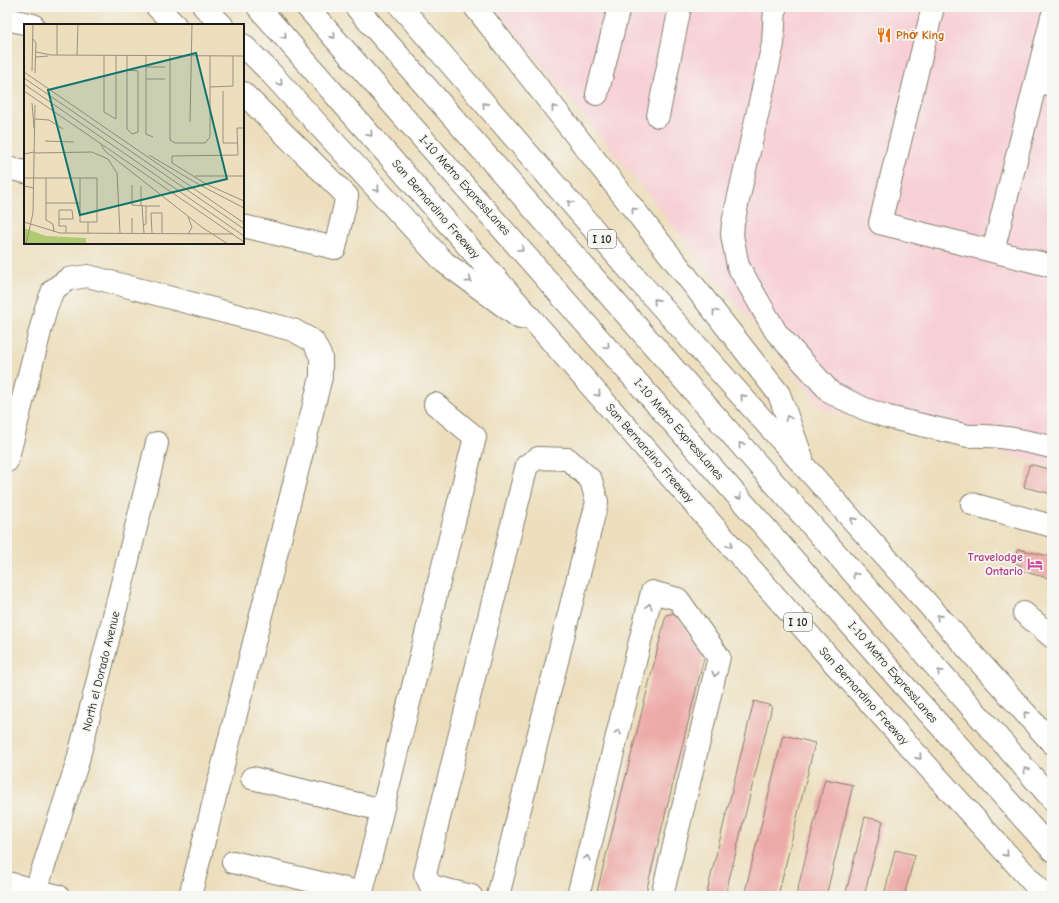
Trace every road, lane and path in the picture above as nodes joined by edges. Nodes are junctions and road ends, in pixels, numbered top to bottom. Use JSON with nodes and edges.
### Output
{"nodes":[{"id":1,"x":156,"y":7,"type":"edge"},
{"id":2,"x":204,"y":7,"type":"edge"},
{"id":3,"x":258,"y":7,"type":"edge"},
{"id":4,"x":307,"y":7,"type":"edge"},
{"id":5,"x":356,"y":7,"type":"edge"},
{"id":6,"x":401,"y":7,"type":"edge"},
{"id":7,"x":475,"y":7,"type":"edge"},
{"id":8,"x":619,"y":7,"type":"edge"},
{"id":9,"x":680,"y":7,"type":"edge"},
{"id":10,"x":775,"y":7,"type":"edge"},
{"id":11,"x":933,"y":7,"type":"edge"},
{"id":12,"x":1052,"y":17,"type":"edge"},
{"id":13,"x":7,"y":19,"type":"edge"},
{"id":14,"x":29,"y":24,"type":"edge"},
{"id":15,"x":174,"y":24,"type":"edge"},
{"id":16,"x":221,"y":24,"type":"edge"},
{"id":17,"x":244,"y":46,"type":"edge"},
{"id":18,"x":1044,"y":83,"type":"edge"},
{"id":19,"x":244,"y":94,"type":"edge"},
{"id":20,"x":596,"y":94,"type":"dead end"},
{"id":21,"x":658,"y":116,"type":"dead end"},
{"id":22,"x":7,"y":168,"type":"edge"},
{"id":23,"x":24,"y":172,"type":"edge"},
{"id":24,"x":244,"y":226,"type":"edge"},
{"id":25,"x":993,"y":251,"type":"junction"},
{"id":26,"x":1052,"y":266,"type":"edge"},
{"id":27,"x":555,"y":344,"type":"junction"},
{"id":28,"x":435,"y":404,"type":"dead end"},
{"id":29,"x":157,"y":443,"type":"dead end"},
{"id":30,"x":1052,"y":447,"type":"edge"},
{"id":31,"x":7,"y":461,"type":"edge"},
{"id":32,"x":806,"y":468,"type":"junction"},
{"id":33,"x":972,"y":504,"type":"dead end"},
{"id":34,"x":1052,"y":526,"type":"edge"},
{"id":35,"x":1024,"y":613,"type":"dead end"},
{"id":36,"x":1052,"y":638,"type":"edge"},
{"id":37,"x":1052,"y":743,"type":"edge"},
{"id":38,"x":252,"y":778,"type":"dead end"},
{"id":39,"x":1052,"y":799,"type":"edge"},
{"id":40,"x":382,"y":810,"type":"junction"},
{"id":41,"x":1052,"y":850,"type":"edge"},
{"id":42,"x":233,"y":862,"type":"dead end"},
{"id":43,"x":7,"y":883,"type":"edge"},
{"id":44,"x":34,"y":893,"type":"edge"},
{"id":45,"x":361,"y":894,"type":"edge"},
{"id":46,"x":58,"y":896,"type":"edge"},
{"id":47,"x":190,"y":896,"type":"edge"},
{"id":48,"x":471,"y":896,"type":"edge"},
{"id":49,"x":498,"y":896,"type":"edge"},
{"id":50,"x":578,"y":896,"type":"edge"},
{"id":51,"x":662,"y":896,"type":"edge"},
{"id":52,"x":1045,"y":896,"type":"edge"}],
"edges":[{"from":1,"to":15,"type":"main road"},
{"from":2,"to":16,"type":"main road"},
{"from":3,"to":27,"type":"main road","name":"San Bernardino Freeway","number":"I 10","one_way":true},
{"from":4,"to":41,"type":"main road","name":"I-10 Metro ExpressLanes","one_way":true},
{"from":39,"to":5,"type":"main road","one_way":true},
{"from":32,"to":6,"type":"main road","number":"I 10","one_way":true},
{"from":32,"to":7,"type":"main road","one_way":true},
{"from":8,"to":20,"type":"main road"},
{"from":9,"to":21,"type":"main road"},
{"from":10,"to":30,"type":"main road"},
{"from":11,"to":25,"type":"main road"},
{"from":12,"to":18,"type":"main road"},
{"from":13,"to":14,"type":"main road"},
{"from":17,"to":27,"type":"main road","one_way":true},
{"from":18,"to":25,"type":"main road"},
{"from":19,"to":24,"type":"main road"},
{"from":22,"to":23,"type":"main road"},
{"from":25,"to":26,"type":"main road"},
{"from":27,"to":52,"type":"main road","name":"San Bernardino Freeway","number":"I 10","one_way":true},
{"from":28,"to":40,"type":"main road"},
{"from":29,"to":44,"type":"main road","name":"North el Dorado Avenue"},
{"from":31,"to":47,"type":"main road"},
{"from":37,"to":32,"type":"main road","number":"I 10","one_way":true},
{"from":33,"to":34,"type":"main road"},
{"from":35,"to":36,"type":"main road"},
{"from":38,"to":40,"type":"main road"},
{"from":40,"to":45,"type":"main road"},
{"from":42,"to":45,"type":"main road"},
{"from":43,"to":44,"type":"main road"},
{"from":44,"to":46,"type":"main road"},
{"from":48,"to":49,"type":"main road"},
{"from":50,"to":51,"type":"main road","one_way":true}]}
